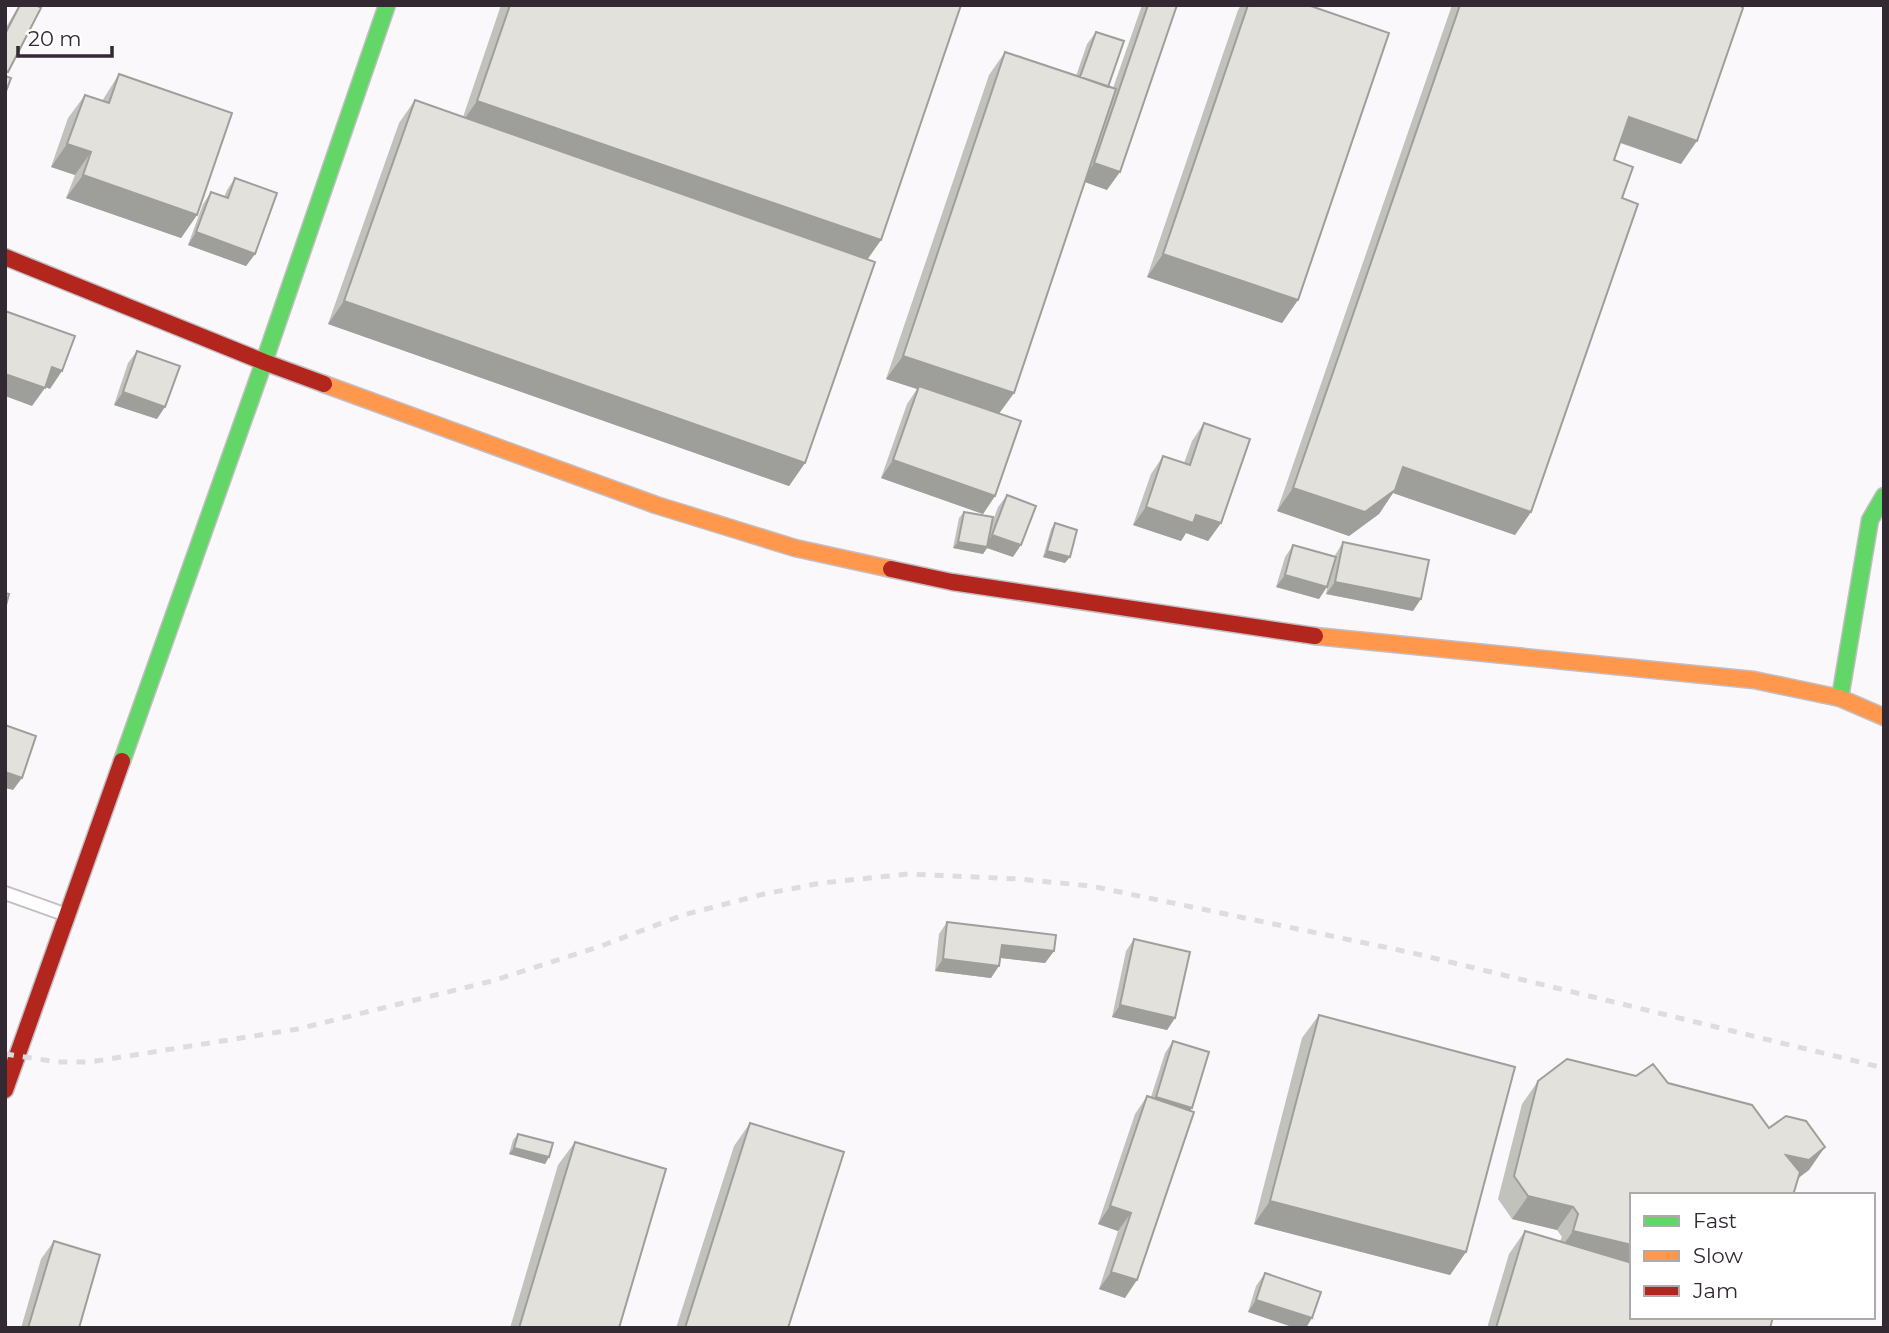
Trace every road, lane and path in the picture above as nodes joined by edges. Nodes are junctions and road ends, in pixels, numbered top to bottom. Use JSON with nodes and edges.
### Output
{"nodes":[{"id":1,"x":387,"y":5,"type":"edge"},
{"id":2,"x":5,"y":257,"type":"edge"},
{"id":3,"x":264,"y":362,"type":"junction"},
{"id":4,"x":1884,"y":496,"type":"edge"},
{"id":5,"x":1840,"y":698,"type":"junction"},
{"id":6,"x":1884,"y":717,"type":"edge"},
{"id":7,"x":5,"y":894,"type":"edge"},
{"id":8,"x":67,"y":915,"type":"junction"},
{"id":9,"x":5,"y":1090,"type":"edge"}],
"edges":[{"from":1,"to":3,"type":"street"},
{"from":2,"to":3,"type":"street"},
{"from":3,"to":5,"type":"street"},
{"from":3,"to":8,"type":"street"},
{"from":4,"to":5,"type":"street"},
{"from":5,"to":6,"type":"street"},
{"from":7,"to":8,"type":"lane"},
{"from":8,"to":9,"type":"street"}]}
